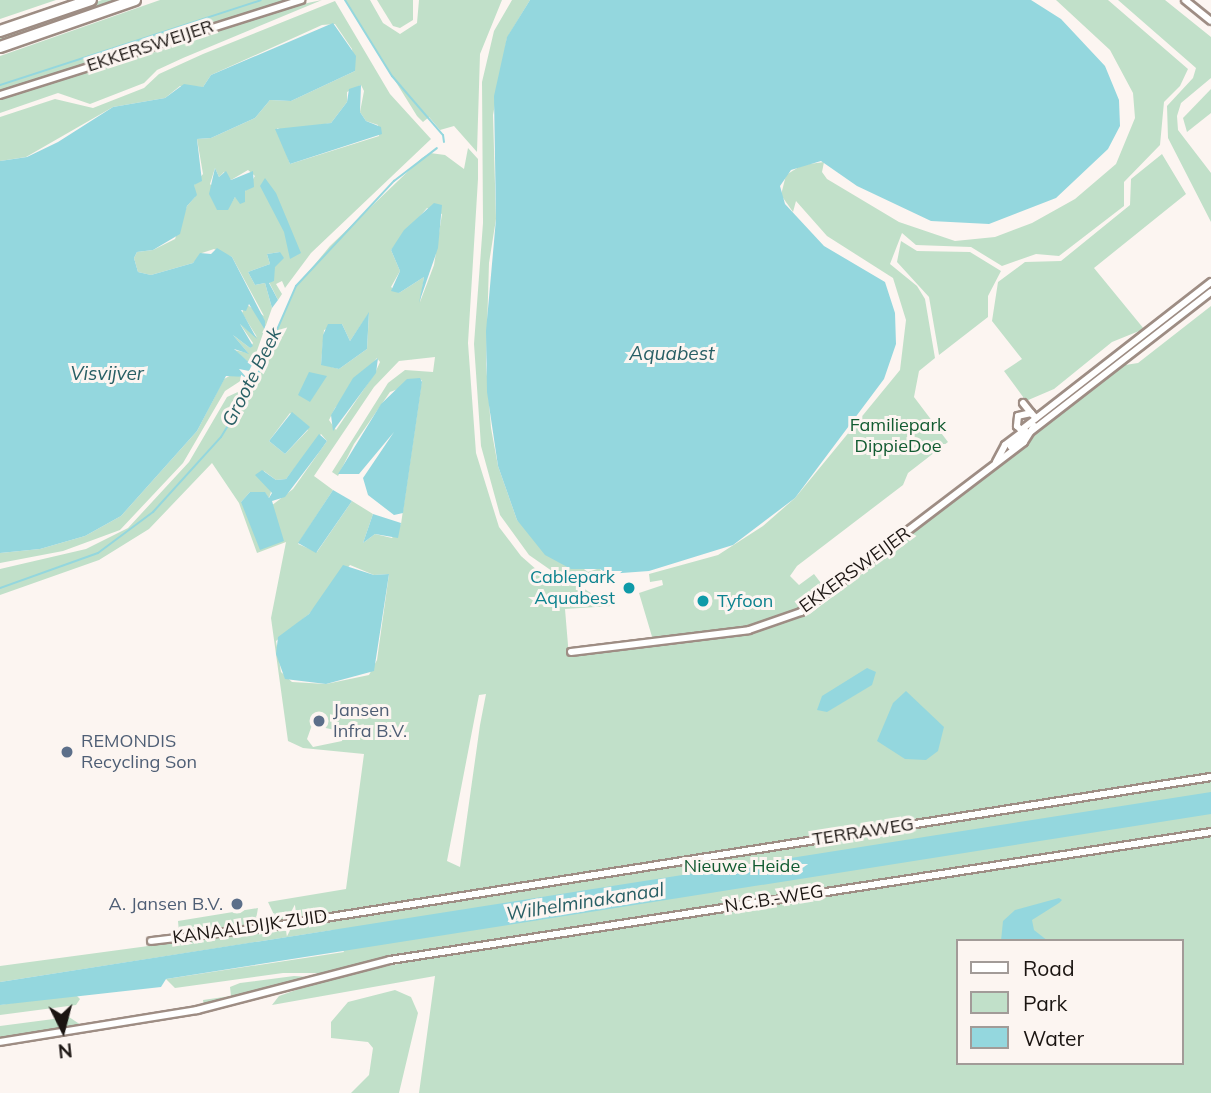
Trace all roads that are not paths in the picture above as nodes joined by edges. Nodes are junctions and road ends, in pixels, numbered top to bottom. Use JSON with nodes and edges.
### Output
{"nodes":[{"id":1,"x":85,"y":0,"type":"edge"},
{"id":2,"x":91,"y":0,"type":"edge"},
{"id":3,"x":135,"y":0,"type":"edge"},
{"id":4,"x":300,"y":0,"type":"edge"},
{"id":5,"x":1185,"y":0,"type":"edge"},
{"id":6,"x":58,"y":11,"type":"junction"},
{"id":7,"x":1211,"y":20,"type":"edge"},
{"id":8,"x":0,"y":32,"type":"edge"},
{"id":9,"x":0,"y":47,"type":"edge"},
{"id":10,"x":0,"y":95,"type":"edge"},
{"id":11,"x":1211,"y":282,"type":"edge"},
{"id":12,"x":1211,"y":292,"type":"edge"},
{"id":13,"x":1023,"y":403,"type":"dead end"},
{"id":14,"x":1030,"y":423,"type":"junction"},
{"id":15,"x":995,"y":464,"type":"junction"},
{"id":16,"x":571,"y":652,"type":"dead end"},
{"id":17,"x":1211,"y":777,"type":"edge"},
{"id":18,"x":1211,"y":832,"type":"edge"},
{"id":19,"x":349,"y":913,"type":"joint"},
{"id":20,"x":150,"y":941,"type":"dead end"},
{"id":21,"x":0,"y":1042,"type":"edge"}],
"edges":[{"from":1,"to":6,"type":"highway"},
{"from":2,"to":6,"type":"highway"},
{"from":3,"to":9,"type":"highway"},
{"from":4,"to":10,"type":"street","name":"EKKERSWEIJER"},
{"from":5,"to":7,"type":"street"},
{"from":6,"to":8,"type":"highway"},
{"from":11,"to":14,"type":"street","name":"EKKERSWEIJER"},
{"from":12,"to":14,"type":"street","name":"EKKERSWEIJER"},
{"from":13,"to":14,"type":"street"},
{"from":14,"to":15,"type":"street","name":"EKKERSWEIJER"},
{"from":14,"to":15,"type":"street","name":"EKKERSWEIJER"},
{"from":15,"to":16,"type":"street","name":"EKKERSWEIJER"},
{"from":17,"to":19,"type":"street","name":"TERRAWEG"},
{"from":18,"to":21,"type":"street","name":"N.C.B.-WEG"},
{"from":19,"to":20,"type":"street","name":"KANAALDIJK ZUID"}]}
